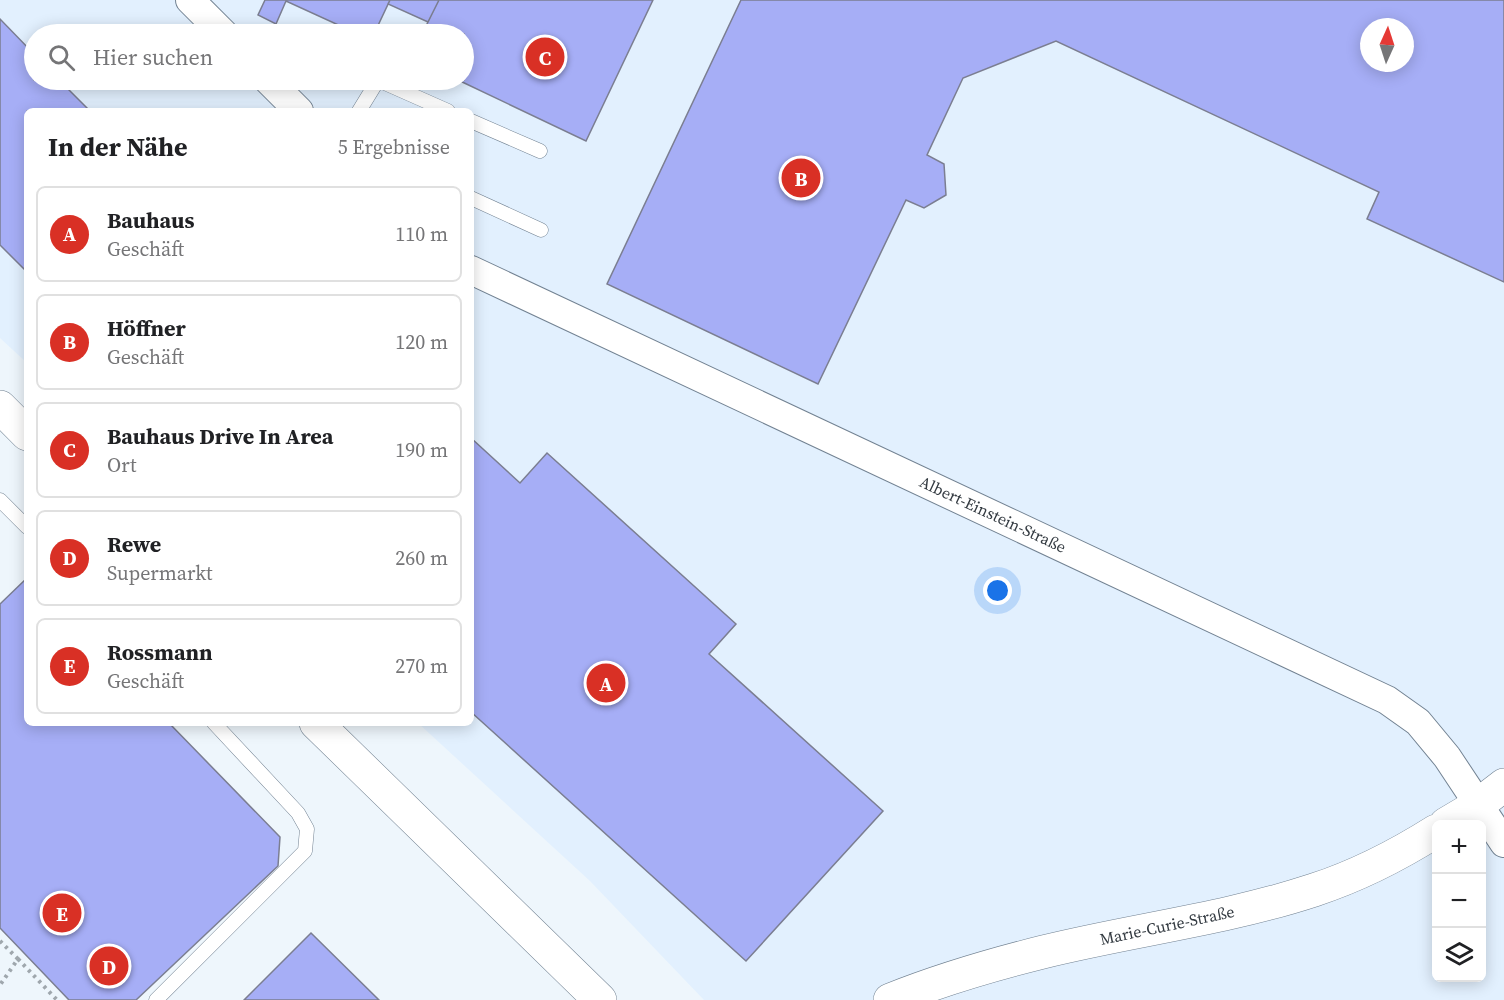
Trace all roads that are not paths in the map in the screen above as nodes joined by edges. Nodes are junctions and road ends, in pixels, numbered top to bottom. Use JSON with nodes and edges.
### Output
{"nodes":[{"id":1,"x":190,"y":0,"type":"edge"},
{"id":2,"x":214,"y":24,"type":"edge"},
{"id":3,"x":278,"y":90,"type":"edge"},
{"id":4,"x":372,"y":90,"type":"edge"},
{"id":5,"x":401,"y":90,"type":"edge"},
{"id":6,"x":296,"y":108,"type":"edge"},
{"id":7,"x":361,"y":108,"type":"edge"},
{"id":8,"x":441,"y":108,"type":"edge"},
{"id":9,"x":474,"y":122,"type":"edge"},
{"id":10,"x":540,"y":151,"type":"dead end"},
{"id":11,"x":474,"y":199,"type":"edge"},
{"id":12,"x":541,"y":230,"type":"dead end"},
{"id":13,"x":474,"y":271,"type":"edge"},
{"id":14,"x":0,"y":407,"type":"edge"},
{"id":15,"x":24,"y":431,"type":"edge"},
{"id":16,"x":0,"y":500,"type":"edge"},
{"id":17,"x":24,"y":523,"type":"edge"},
{"id":18,"x":217,"y":726,"type":"edge"},
{"id":19,"x":319,"y":726,"type":"edge"},
{"id":20,"x":1504,"y":785,"type":"edge"},
{"id":21,"x":1478,"y":805,"type":"junction"},
{"id":22,"x":1454,"y":820,"type":"edge"},
{"id":23,"x":1432,"y":834,"type":"edge"},
{"id":24,"x":1504,"y":843,"type":"edge"},
{"id":25,"x":156,"y":1000,"type":"edge"},
{"id":26,"x":600,"y":1000,"type":"edge"},
{"id":27,"x":891,"y":1000,"type":"edge"}],
"edges":[{"from":1,"to":2,"type":"street"},
{"from":3,"to":6,"type":"street"},
{"from":4,"to":7,"type":"lane"},
{"from":5,"to":8,"type":"lane"},
{"from":9,"to":10,"type":"lane"},
{"from":11,"to":12,"type":"lane"},
{"from":13,"to":21,"type":"street","name":"Albert-Einstein-Straße"},
{"from":14,"to":15,"type":"main road"},
{"from":16,"to":17,"type":"lane"},
{"from":18,"to":25,"type":"lane"},
{"from":19,"to":26,"type":"main road"},
{"from":20,"to":21,"type":"main road"},
{"from":21,"to":22,"type":"main road"},
{"from":21,"to":24,"type":"street"},
{"from":23,"to":27,"type":"main road","name":"Marie-Curie-Straße"}]}
